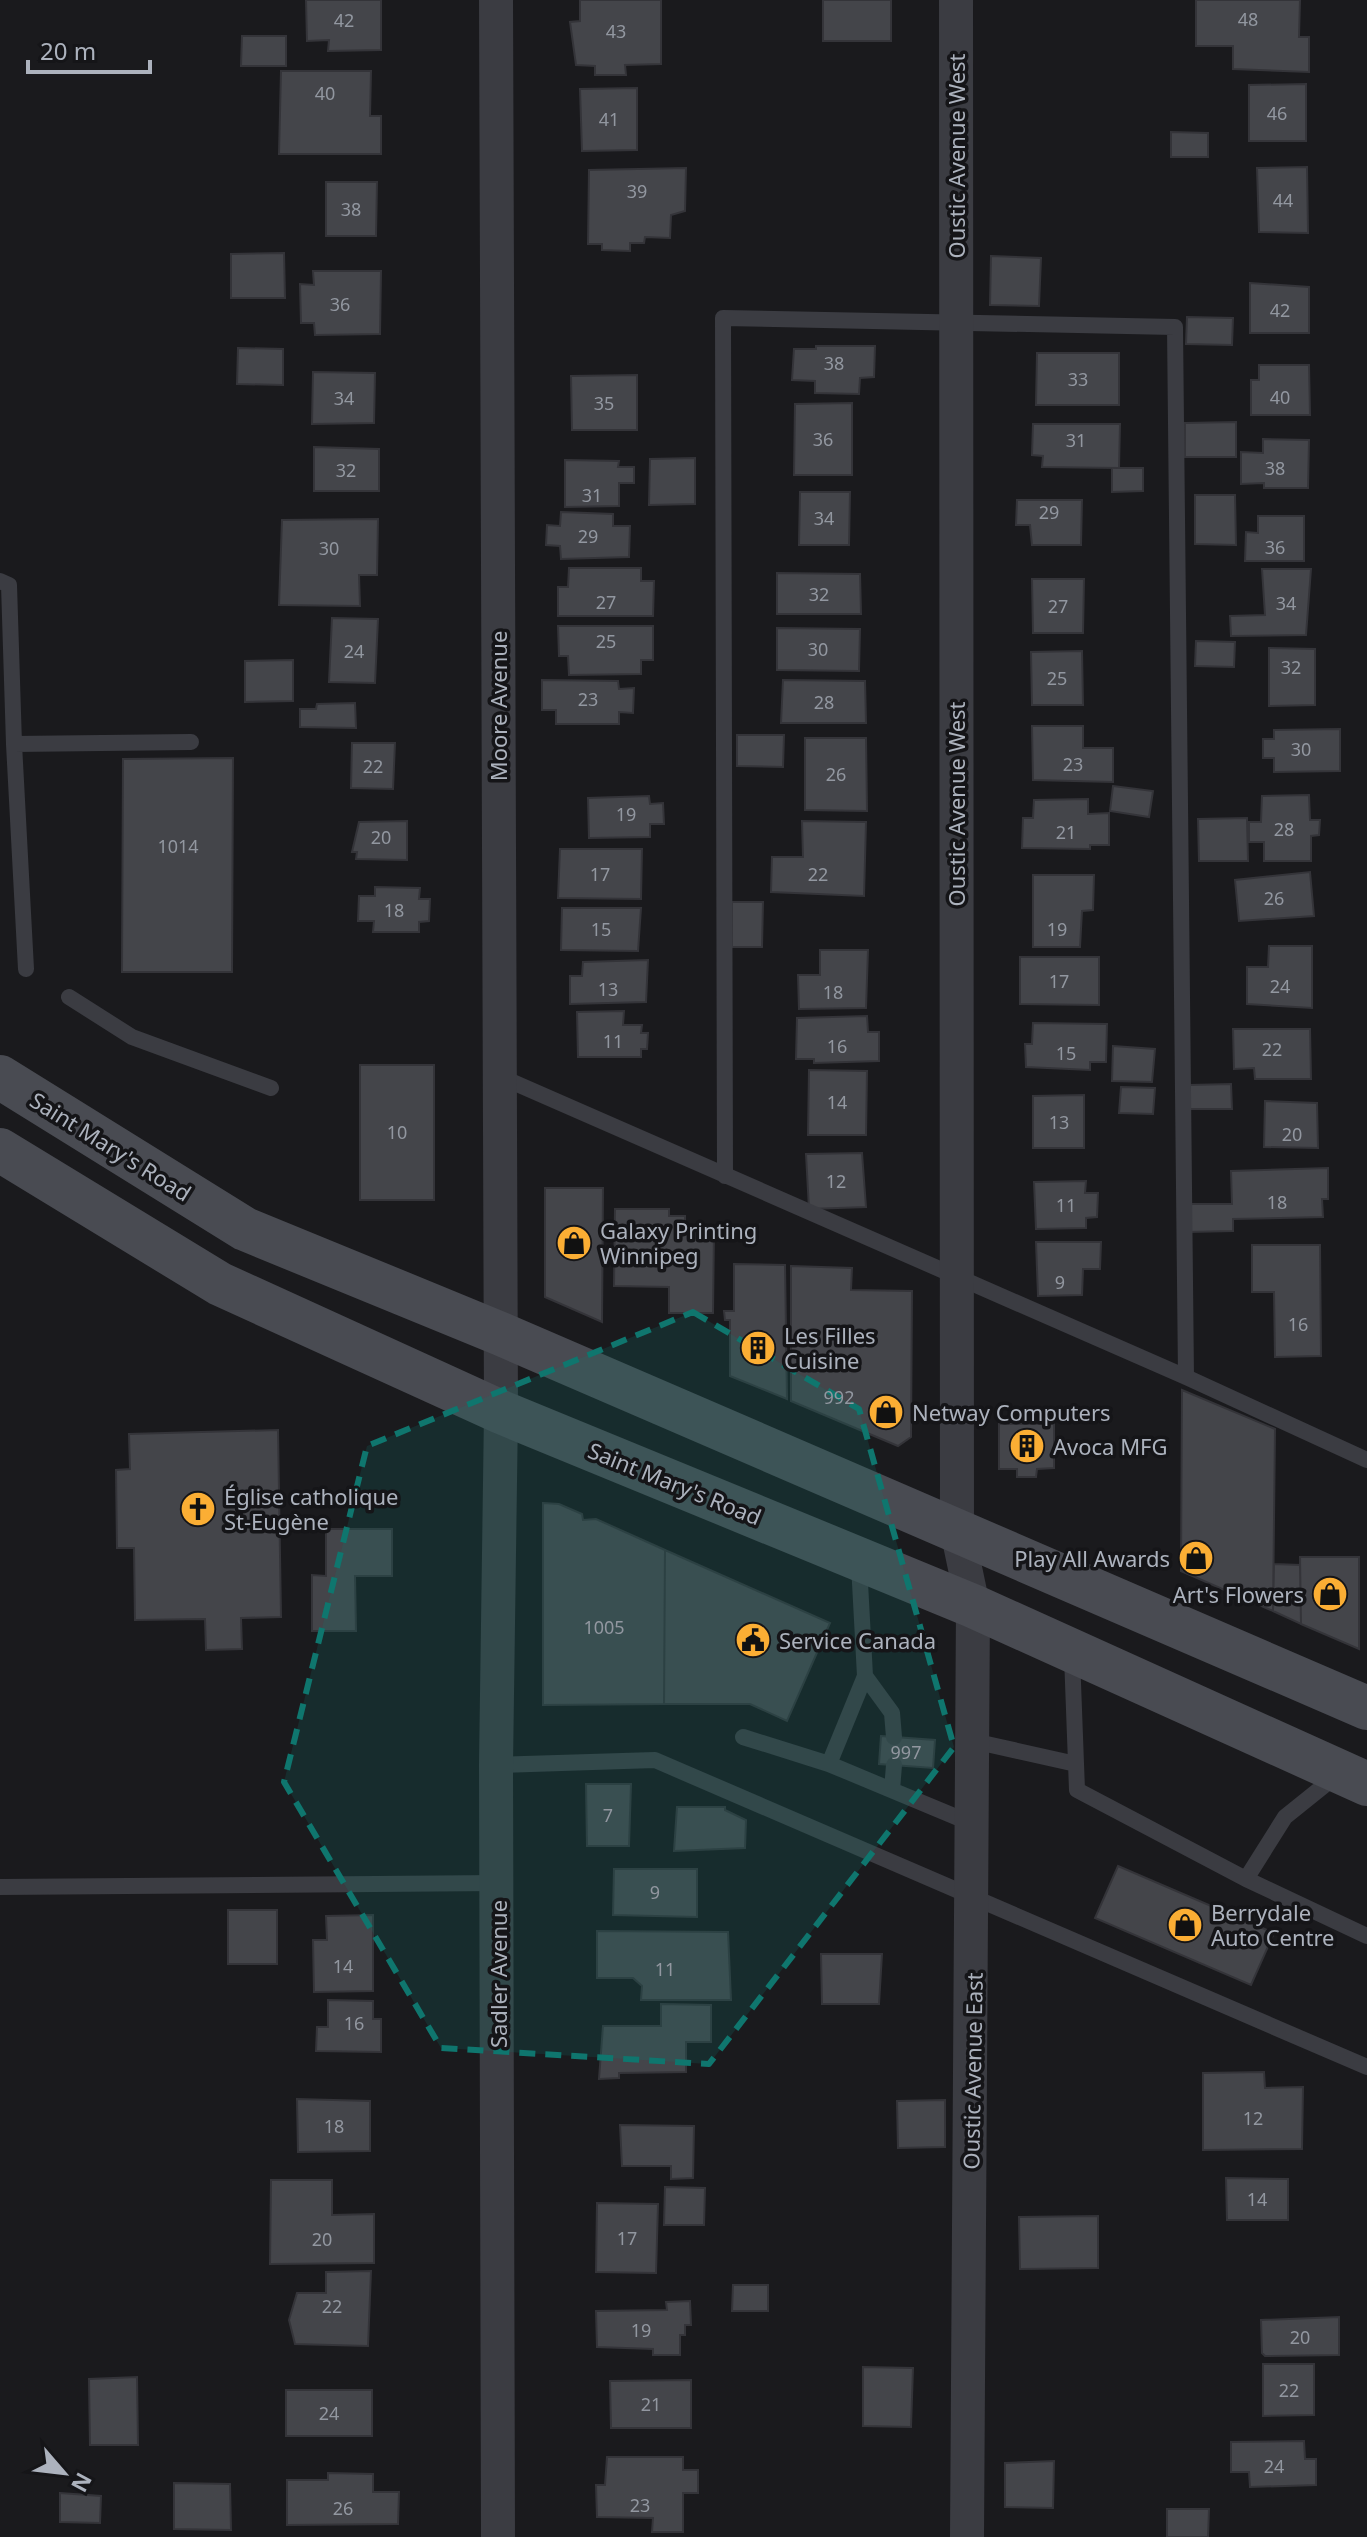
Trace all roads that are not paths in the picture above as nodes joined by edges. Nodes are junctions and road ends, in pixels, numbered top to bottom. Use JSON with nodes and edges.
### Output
{"nodes":[{"id":1,"x":496,"y":0,"type":"edge"},
{"id":2,"x":956,"y":0,"type":"edge"},
{"id":3,"x":957,"y":320,"type":"junction"},
{"id":4,"x":0,"y":581,"type":"edge"},
{"id":5,"x":191,"y":742,"type":"dead end"},
{"id":6,"x":14,"y":744,"type":"junction"},
{"id":7,"x":26,"y":969,"type":"dead end"},
{"id":8,"x":69,"y":997,"type":"dead end"},
{"id":9,"x":499,"y":1076,"type":"junction"},
{"id":10,"x":0,"y":1077,"type":"edge"},
{"id":11,"x":271,"y":1088,"type":"dead end"},
{"id":12,"x":48,"y":1107,"type":"junction"},
{"id":13,"x":9,"y":1155,"type":"edge"},
{"id":14,"x":725,"y":1176,"type":"junction"},
{"id":15,"x":955,"y":1277,"type":"junction"},
{"id":16,"x":501,"y":1334,"type":"junction"},
{"id":17,"x":1186,"y":1377,"type":"junction"},
{"id":18,"x":501,"y":1412,"type":"junction"},
{"id":19,"x":1367,"y":1460,"type":"edge"},
{"id":20,"x":957,"y":1530,"type":"junction"},
{"id":21,"x":859,"y":1559,"type":"junction"},
{"id":22,"x":973,"y":1606,"type":"junction"},
{"id":23,"x":1071,"y":1650,"type":"junction"},
{"id":24,"x":865,"y":1676,"type":"junction"},
{"id":25,"x":1367,"y":1708,"type":"edge"},
{"id":26,"x":743,"y":1737,"type":"dead end"},
{"id":27,"x":894,"y":1737,"type":"dead end"},
{"id":28,"x":973,"y":1741,"type":"junction"},
{"id":29,"x":829,"y":1764,"type":"junction"},
{"id":30,"x":1076,"y":1764,"type":"junction"},
{"id":31,"x":496,"y":1765,"type":"junction"},
{"id":32,"x":894,"y":1765,"type":"dead end"},
{"id":33,"x":1354,"y":1778,"type":"edge"},
{"id":34,"x":892,"y":1790,"type":"junction"},
{"id":35,"x":973,"y":1824,"type":"junction"},
{"id":36,"x":1246,"y":1879,"type":"junction"},
{"id":37,"x":498,"y":1883,"type":"junction"},
{"id":38,"x":0,"y":1887,"type":"edge"},
{"id":39,"x":973,"y":1899,"type":"junction"},
{"id":40,"x":1367,"y":1936,"type":"edge"},
{"id":41,"x":1367,"y":2067,"type":"edge"},
{"id":42,"x":498,"y":2537,"type":"edge"},
{"id":43,"x":967,"y":2537,"type":"edge"}],
"edges":[{"from":1,"to":9,"type":"street","name":"Moore Avenue"},
{"from":2,"to":3,"type":"street","name":"Oustic Avenue West"},
{"from":3,"to":14,"type":"lane"},
{"from":3,"to":15,"type":"street","name":"Oustic Avenue West"},
{"from":3,"to":17,"type":"lane"},
{"from":4,"to":6,"type":"lane"},
{"from":5,"to":6,"type":"lane"},
{"from":6,"to":7,"type":"lane"},
{"from":8,"to":11,"type":"lane"},
{"from":9,"to":14,"type":"lane"},
{"from":9,"to":16,"type":"street","name":"Moore Avenue"},
{"from":10,"to":12,"type":"main road","name":"Saint Mary's Road"},
{"from":12,"to":13,"type":"main road"},
{"from":12,"to":16,"type":"main road","name":"Saint Mary's Road"},
{"from":13,"to":18,"type":"main road","name":"Saint Mary's Road"},
{"from":14,"to":15,"type":"lane"},
{"from":15,"to":17,"type":"lane"},
{"from":15,"to":20,"type":"street","name":"Oustic Avenue West"},
{"from":16,"to":18,"type":"street","name":"Moore Avenue"},
{"from":16,"to":20,"type":"main road","name":"Saint Mary's Road"},
{"from":17,"to":19,"type":"lane"},
{"from":18,"to":21,"type":"main road","name":"Saint Mary's Road"},
{"from":18,"to":31,"type":"street","name":"Sadler Avenue"},
{"from":20,"to":22,"type":"street","name":"Oustic Avenue West"},
{"from":20,"to":25,"type":"main road","name":"Saint Mary's Road"},
{"from":21,"to":22,"type":"main road","name":"Saint Mary's Road"},
{"from":21,"to":24,"type":"lane"},
{"from":22,"to":23,"type":"main road","name":"Saint Mary's Road"},
{"from":22,"to":28,"type":"street","name":"Oustic Avenue East"},
{"from":23,"to":30,"type":"lane"},
{"from":23,"to":33,"type":"main road","name":"Saint Mary's Road"},
{"from":24,"to":27,"type":"lane"},
{"from":24,"to":29,"type":"lane"},
{"from":26,"to":29,"type":"lane"},
{"from":28,"to":30,"type":"lane"},
{"from":28,"to":35,"type":"street","name":"Oustic Avenue East"},
{"from":29,"to":34,"type":"lane"},
{"from":30,"to":36,"type":"lane"},
{"from":31,"to":37,"type":"street","name":"Sadler Avenue"},
{"from":31,"to":39,"type":"lane"},
{"from":32,"to":34,"type":"lane"},
{"from":33,"to":36,"type":"lane"},
{"from":34,"to":35,"type":"lane"},
{"from":35,"to":39,"type":"street","name":"Oustic Avenue East"},
{"from":36,"to":40,"type":"lane"},
{"from":37,"to":38,"type":"lane"},
{"from":37,"to":42,"type":"street","name":"Sadler Avenue"},
{"from":39,"to":41,"type":"lane"},
{"from":39,"to":43,"type":"street","name":"Oustic Avenue East"}]}
